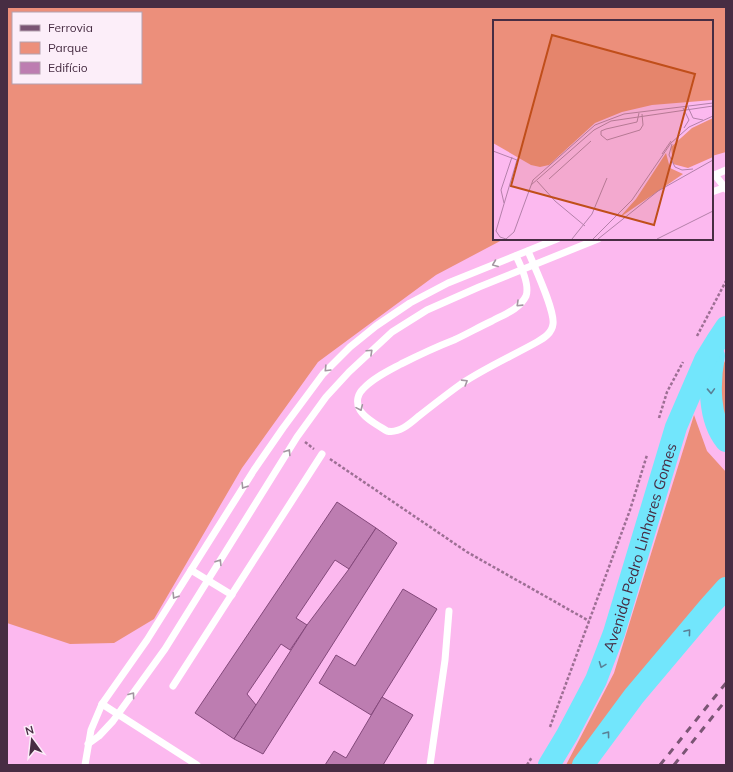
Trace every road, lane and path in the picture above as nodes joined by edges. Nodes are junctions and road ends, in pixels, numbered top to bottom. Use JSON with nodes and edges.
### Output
{"nodes":[{"id":1,"x":726,"y":170,"type":"edge"},
{"id":2,"x":713,"y":176,"type":"edge"},
{"id":3,"x":726,"y":188,"type":"edge"},
{"id":4,"x":713,"y":192,"type":"edge"},
{"id":5,"x":555,"y":240,"type":"edge"},
{"id":6,"x":596,"y":240,"type":"edge"},
{"id":7,"x":528,"y":251,"type":"junction"},
{"id":8,"x":516,"y":256,"type":"junction"},
{"id":9,"x":534,"y":265,"type":"junction"},
{"id":10,"x":522,"y":270,"type":"junction"},
{"id":11,"x":726,"y":281,"type":"edge"},
{"id":12,"x":722,"y":329,"type":"edge"},
{"id":13,"x":696,"y":337,"type":"dead end"},
{"id":14,"x":685,"y":358,"type":"dead end"},
{"id":15,"x":698,"y":358,"type":"dead end"},
{"id":16,"x":679,"y":401,"type":"dead end"},
{"id":17,"x":667,"y":424,"type":"junction"},
{"id":18,"x":297,"y":437,"type":"junction"},
{"id":19,"x":726,"y":441,"type":"edge"},
{"id":20,"x":648,"y":451,"type":"dead end"},
{"id":21,"x":322,"y":454,"type":"junction"},
{"id":22,"x":191,"y":570,"type":"junction"},
{"id":23,"x":208,"y":580,"type":"junction"},
{"id":24,"x":726,"y":588,"type":"edge"},
{"id":25,"x":232,"y":595,"type":"junction"},
{"id":26,"x":449,"y":611,"type":"dead end"},
{"id":27,"x":589,"y":622,"type":"junction"},
{"id":28,"x":173,"y":686,"type":"dead end"},
{"id":29,"x":102,"y":704,"type":"junction"},
{"id":30,"x":118,"y":715,"type":"junction"},
{"id":31,"x":546,"y":733,"type":"dead end"},
{"id":32,"x":88,"y":744,"type":"junction"},
{"id":33,"x":542,"y":759,"type":"edge"},
{"id":34,"x":85,"y":765,"type":"edge"},
{"id":35,"x":197,"y":765,"type":"edge"},
{"id":36,"x":430,"y":765,"type":"edge"},
{"id":37,"x":527,"y":765,"type":"edge"},
{"id":38,"x":583,"y":765,"type":"edge"}],
"edges":[{"from":1,"to":2,"type":"lane"},
{"from":2,"to":3,"type":"lane"},
{"from":3,"to":4,"type":"lane"},
{"from":5,"to":7,"type":"lane"},
{"from":6,"to":9,"type":"lane"},
{"from":7,"to":8,"type":"lane"},
{"from":7,"to":9,"type":"lane"},
{"from":8,"to":10,"type":"lane"},
{"from":8,"to":22,"type":"lane","one_way":true},
{"from":9,"to":10,"type":"lane"},
{"from":10,"to":9,"type":"lane","one_way":true},
{"from":18,"to":10,"type":"lane","one_way":true},
{"from":11,"to":13,"type":"path"},
{"from":12,"to":15,"type":"lane"},
{"from":12,"to":17,"type":"highway","name":"Avenida Pedro Linhares Gomes"},
{"from":12,"to":19,"type":"highway","one_way":true},
{"from":14,"to":17,"type":"path"},
{"from":16,"to":17,"type":"lane"},
{"from":17,"to":33,"type":"highway","name":"Avenida Pedro Linhares Gomes","one_way":true},
{"from":18,"to":21,"type":"path"},
{"from":23,"to":18,"type":"lane","one_way":true},
{"from":20,"to":27,"type":"path"},
{"from":21,"to":25,"type":"lane"},
{"from":21,"to":27,"type":"path"},
{"from":22,"to":23,"type":"lane"},
{"from":22,"to":29,"type":"lane","one_way":true},
{"from":23,"to":25,"type":"lane"},
{"from":30,"to":23,"type":"lane","one_way":true},
{"from":38,"to":24,"type":"highway","one_way":true},
{"from":25,"to":28,"type":"lane"},
{"from":26,"to":36,"type":"lane"},
{"from":27,"to":31,"type":"path"},
{"from":29,"to":30,"type":"lane"},
{"from":29,"to":32,"type":"lane"},
{"from":30,"to":32,"type":"lane"},
{"from":30,"to":35,"type":"lane"},
{"from":32,"to":34,"type":"lane"},
{"from":33,"to":37,"type":"path"}]}
